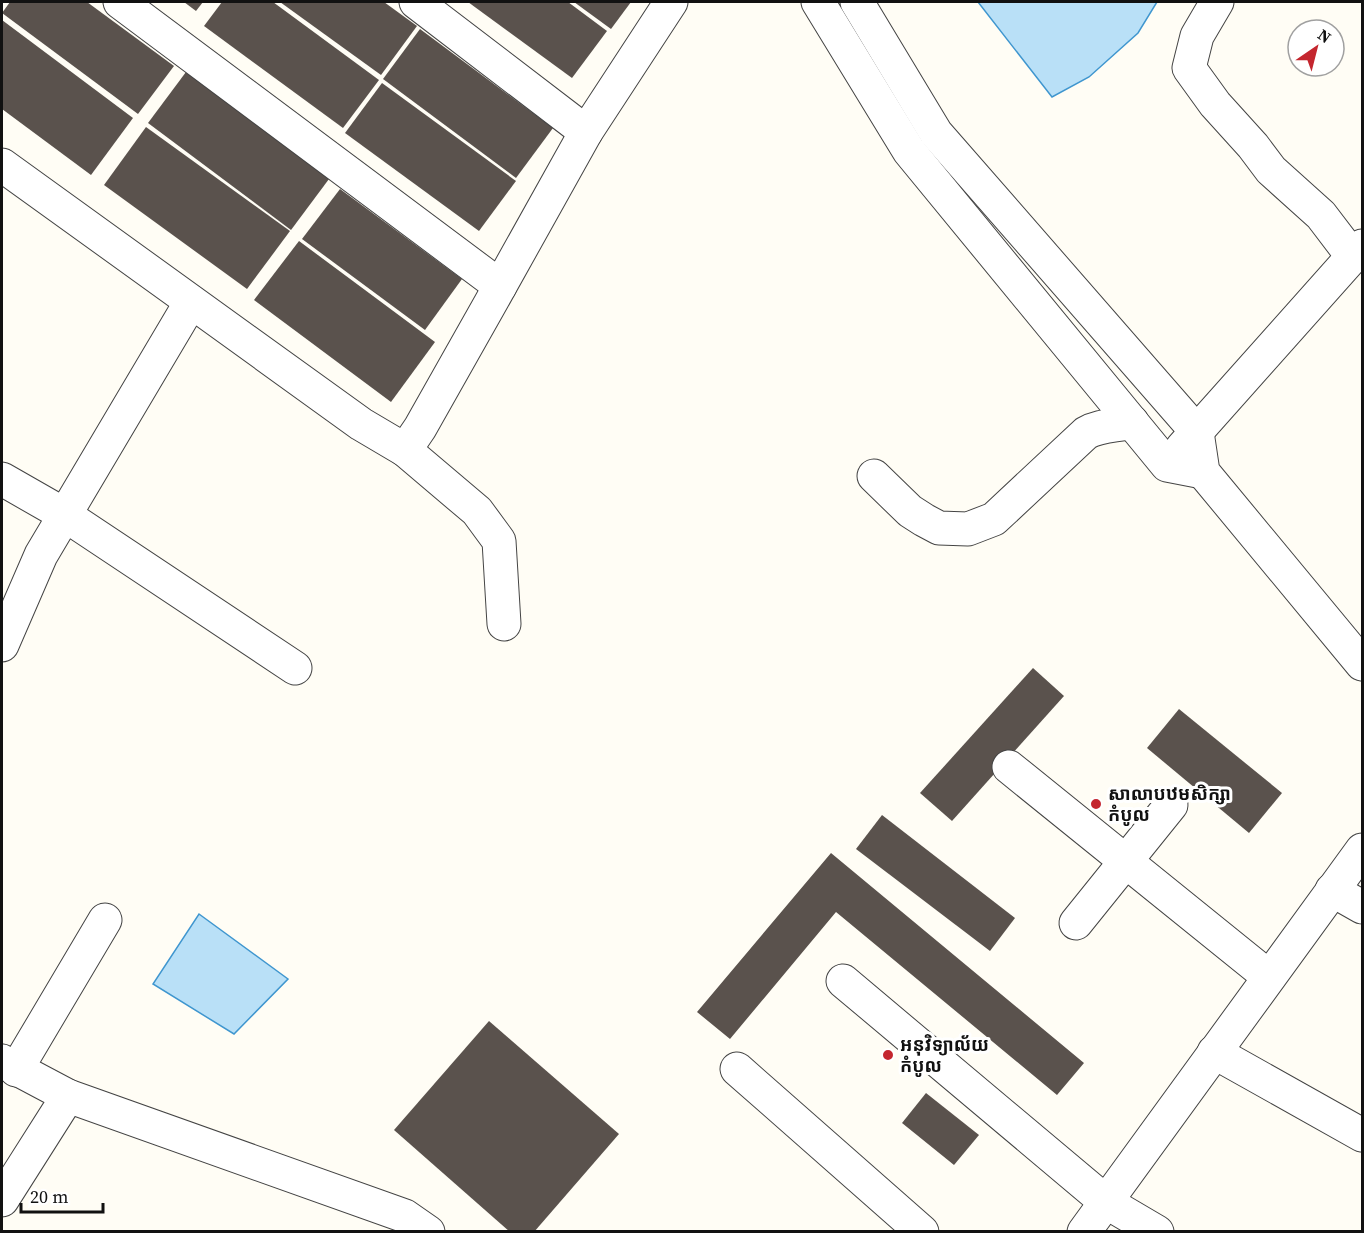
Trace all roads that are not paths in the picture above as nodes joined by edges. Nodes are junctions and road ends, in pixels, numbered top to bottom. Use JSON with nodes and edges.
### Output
{"nodes":[{"id":1,"x":120,"y":2,"type":"edge"},
{"id":2,"x":416,"y":2,"type":"edge"},
{"id":3,"x":671,"y":2,"type":"edge"},
{"id":4,"x":797,"y":2,"type":"edge"},
{"id":5,"x":818,"y":2,"type":"edge"},
{"id":6,"x":856,"y":2,"type":"edge"},
{"id":7,"x":1217,"y":2,"type":"edge"},
{"id":8,"x":862,"y":73,"type":"junction"},
{"id":9,"x":586,"y":132,"type":"junction"},
{"id":10,"x":2,"y":165,"type":"edge"},
{"id":11,"x":1358,"y":251,"type":"edge"},
{"id":12,"x":501,"y":286,"type":"junction"},
{"id":13,"x":191,"y":302,"type":"junction"},
{"id":14,"x":1132,"y":422,"type":"junction"},
{"id":15,"x":1197,"y":432,"type":"junction"},
{"id":16,"x":405,"y":450,"type":"junction"},
{"id":17,"x":1167,"y":465,"type":"junction"},
{"id":18,"x":1203,"y":472,"type":"junction"},
{"id":19,"x":874,"y":476,"type":"dead end"},
{"id":20,"x":2,"y":479,"type":"edge"},
{"id":21,"x":65,"y":515,"type":"junction"},
{"id":22,"x":504,"y":624,"type":"dead end"},
{"id":23,"x":2,"y":645,"type":"edge"},
{"id":24,"x":1362,"y":664,"type":"edge"},
{"id":25,"x":296,"y":668,"type":"dead end"},
{"id":26,"x":1009,"y":767,"type":"dead end"},
{"id":27,"x":1171,"y":805,"type":"dead end"},
{"id":28,"x":1362,"y":850,"type":"edge"},
{"id":29,"x":1125,"y":861,"type":"junction"},
{"id":30,"x":1332,"y":890,"type":"junction"},
{"id":31,"x":1362,"y":907,"type":"edge"},
{"id":32,"x":105,"y":920,"type":"dead end"},
{"id":33,"x":1076,"y":923,"type":"dead end"},
{"id":34,"x":1269,"y":977,"type":"junction"},
{"id":35,"x":843,"y":981,"type":"dead end"},
{"id":36,"x":1214,"y":1053,"type":"junction"},
{"id":37,"x":9,"y":1065,"type":"edge"},
{"id":38,"x":737,"y":1069,"type":"dead end"},
{"id":39,"x":68,"y":1096,"type":"junction"},
{"id":40,"x":1362,"y":1135,"type":"edge"},
{"id":41,"x":2,"y":1200,"type":"edge"},
{"id":42,"x":1106,"y":1202,"type":"junction"},
{"id":43,"x":428,"y":1232,"type":"edge"},
{"id":44,"x":922,"y":1232,"type":"edge"},
{"id":45,"x":1084,"y":1232,"type":"edge"},
{"id":46,"x":1157,"y":1232,"type":"edge"}],
"edges":[{"from":1,"to":12,"type":"street"},
{"from":2,"to":9,"type":"street"},
{"from":3,"to":9,"type":"street"},
{"from":4,"to":8,"type":"street"},
{"from":5,"to":8,"type":"street"},
{"from":6,"to":15,"type":"street"},
{"from":7,"to":11,"type":"street"},
{"from":8,"to":14,"type":"street"},
{"from":9,"to":12,"type":"street"},
{"from":10,"to":13,"type":"street"},
{"from":11,"to":15,"type":"street"},
{"from":12,"to":16,"type":"street"},
{"from":13,"to":16,"type":"street"},
{"from":13,"to":21,"type":"street"},
{"from":14,"to":17,"type":"street"},
{"from":14,"to":19,"type":"street"},
{"from":15,"to":17,"type":"street"},
{"from":15,"to":18,"type":"street"},
{"from":16,"to":22,"type":"street"},
{"from":17,"to":18,"type":"street"},
{"from":18,"to":24,"type":"street"},
{"from":20,"to":21,"type":"street"},
{"from":21,"to":23,"type":"street"},
{"from":21,"to":25,"type":"street"},
{"from":26,"to":29,"type":"street"},
{"from":27,"to":29,"type":"street"},
{"from":28,"to":30,"type":"street"},
{"from":29,"to":33,"type":"street"},
{"from":29,"to":34,"type":"street"},
{"from":30,"to":31,"type":"street"},
{"from":30,"to":34,"type":"street"},
{"from":32,"to":37,"type":"street"},
{"from":34,"to":36,"type":"street"},
{"from":35,"to":42,"type":"street"},
{"from":36,"to":40,"type":"street"},
{"from":36,"to":42,"type":"street"},
{"from":37,"to":39,"type":"street"},
{"from":38,"to":44,"type":"street"},
{"from":39,"to":41,"type":"street"},
{"from":39,"to":43,"type":"street"},
{"from":42,"to":45,"type":"street"},
{"from":42,"to":46,"type":"street"}]}
